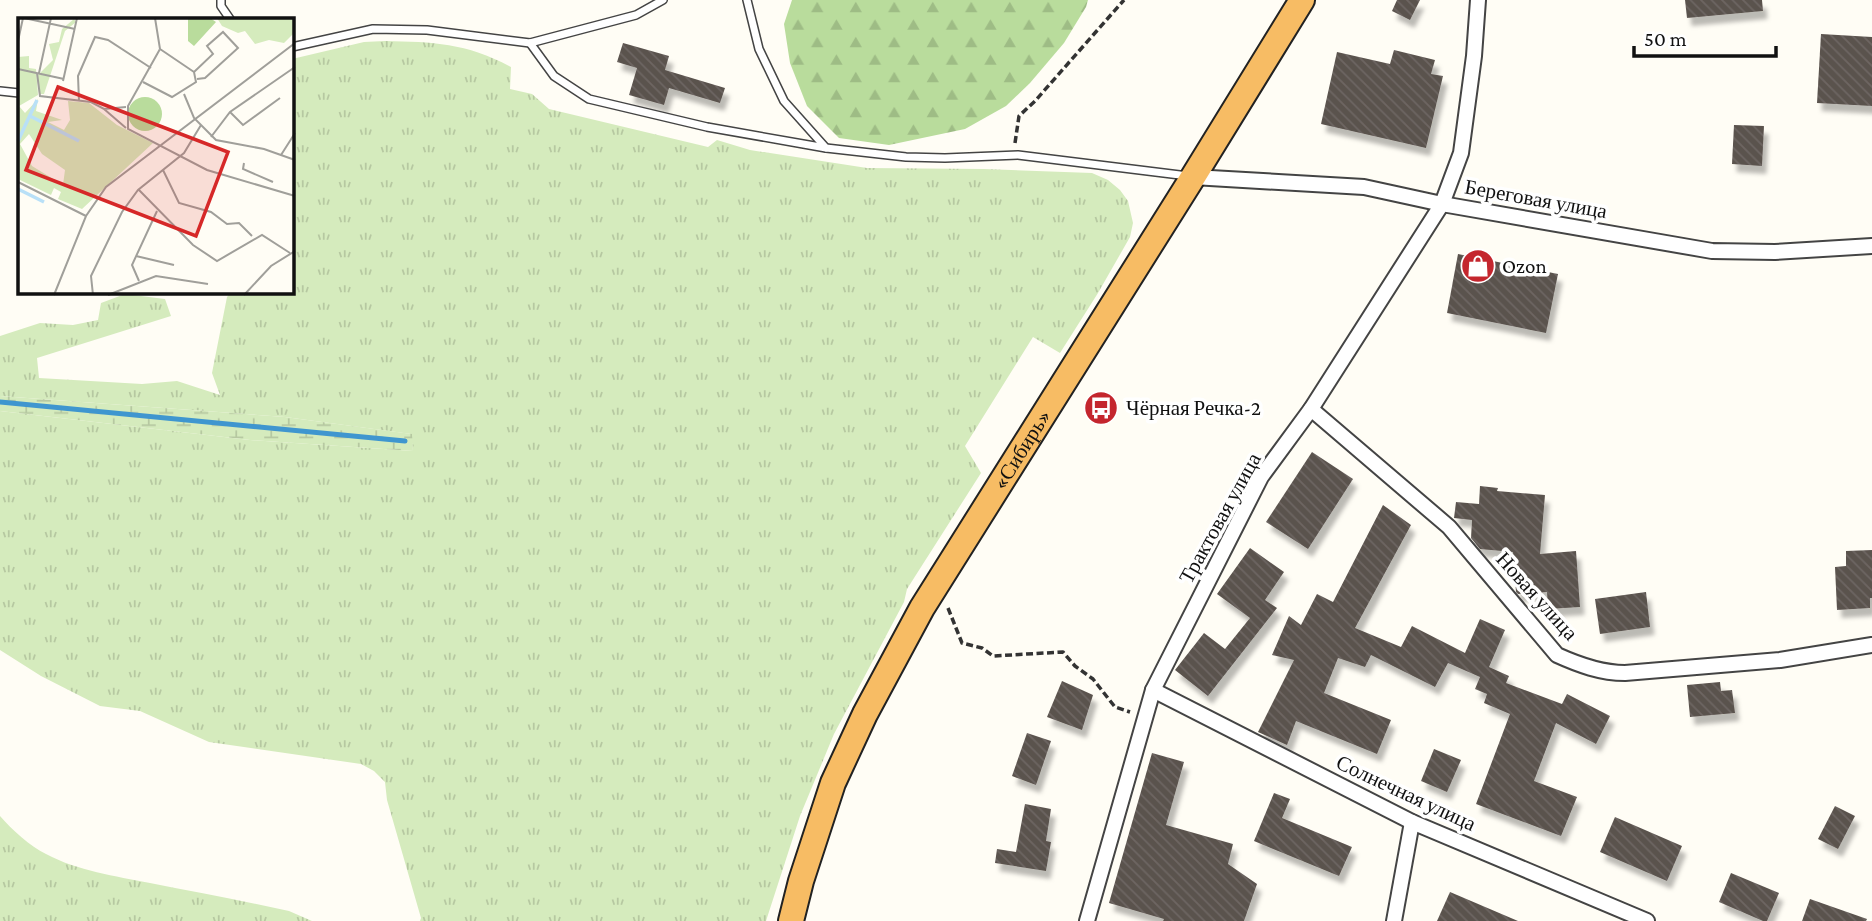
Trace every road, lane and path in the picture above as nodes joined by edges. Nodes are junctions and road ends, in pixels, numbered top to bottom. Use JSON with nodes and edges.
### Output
{"nodes":[{"id":1,"x":221,"y":0,"type":"edge"},
{"id":2,"x":663,"y":0,"type":"edge"},
{"id":3,"x":747,"y":0,"type":"edge"},
{"id":4,"x":1124,"y":0,"type":"edge"},
{"id":5,"x":1302,"y":0,"type":"edge"},
{"id":6,"x":1478,"y":0,"type":"edge"},
{"id":7,"x":229,"y":18,"type":"edge"},
{"id":8,"x":530,"y":43,"type":"junction"},
{"id":9,"x":294,"y":47,"type":"edge"},
{"id":10,"x":0,"y":91,"type":"edge"},
{"id":11,"x":18,"y":93,"type":"edge"},
{"id":12,"x":826,"y":148,"type":"junction"},
{"id":13,"x":1018,"y":155,"type":"junction"},
{"id":14,"x":1193,"y":177,"type":"junction"},
{"id":15,"x":1441,"y":204,"type":"junction"},
{"id":16,"x":1872,"y":246,"type":"edge"},
{"id":17,"x":1311,"y":409,"type":"junction"},
{"id":18,"x":938,"y":583,"type":"junction"},
{"id":19,"x":1872,"y":645,"type":"edge"},
{"id":20,"x":1153,"y":690,"type":"junction"},
{"id":21,"x":1145,"y":718,"type":"junction"},
{"id":22,"x":1412,"y":822,"type":"junction"},
{"id":23,"x":791,"y":921,"type":"edge"},
{"id":24,"x":1087,"y":921,"type":"edge"},
{"id":25,"x":1394,"y":921,"type":"edge"},
{"id":26,"x":1647,"y":921,"type":"edge"}],
"edges":[{"from":1,"to":7,"type":"lane"},
{"from":2,"to":8,"type":"lane"},
{"from":3,"to":12,"type":"lane"},
{"from":4,"to":13,"type":"path"},
{"from":5,"to":14,"type":"highway","name":"«Сибирь»"},
{"from":6,"to":15,"type":"street","name":"Трактовая улица"},
{"from":8,"to":9,"type":"lane"},
{"from":8,"to":12,"type":"lane"},
{"from":10,"to":11,"type":"lane"},
{"from":12,"to":13,"type":"lane"},
{"from":13,"to":14,"type":"lane"},
{"from":14,"to":15,"type":"street","name":"Береговая улица"},
{"from":14,"to":18,"type":"highway","name":"«Сибирь»"},
{"from":15,"to":16,"type":"street","name":"Береговая улица"},
{"from":15,"to":17,"type":"street","name":"Трактовая улица"},
{"from":17,"to":19,"type":"street","name":"Новая улица"},
{"from":17,"to":20,"type":"street","name":"Трактовая улица"},
{"from":18,"to":21,"type":"path"},
{"from":18,"to":23,"type":"highway","name":"«Сибирь»"},
{"from":20,"to":21,"type":"street","name":"Трактовая улица"},
{"from":20,"to":22,"type":"street","name":"Солнечная улица"},
{"from":21,"to":24,"type":"street","name":"Трактовая улица"},
{"from":22,"to":25,"type":"street"},
{"from":22,"to":26,"type":"street","name":"Солнечная улица"}]}
